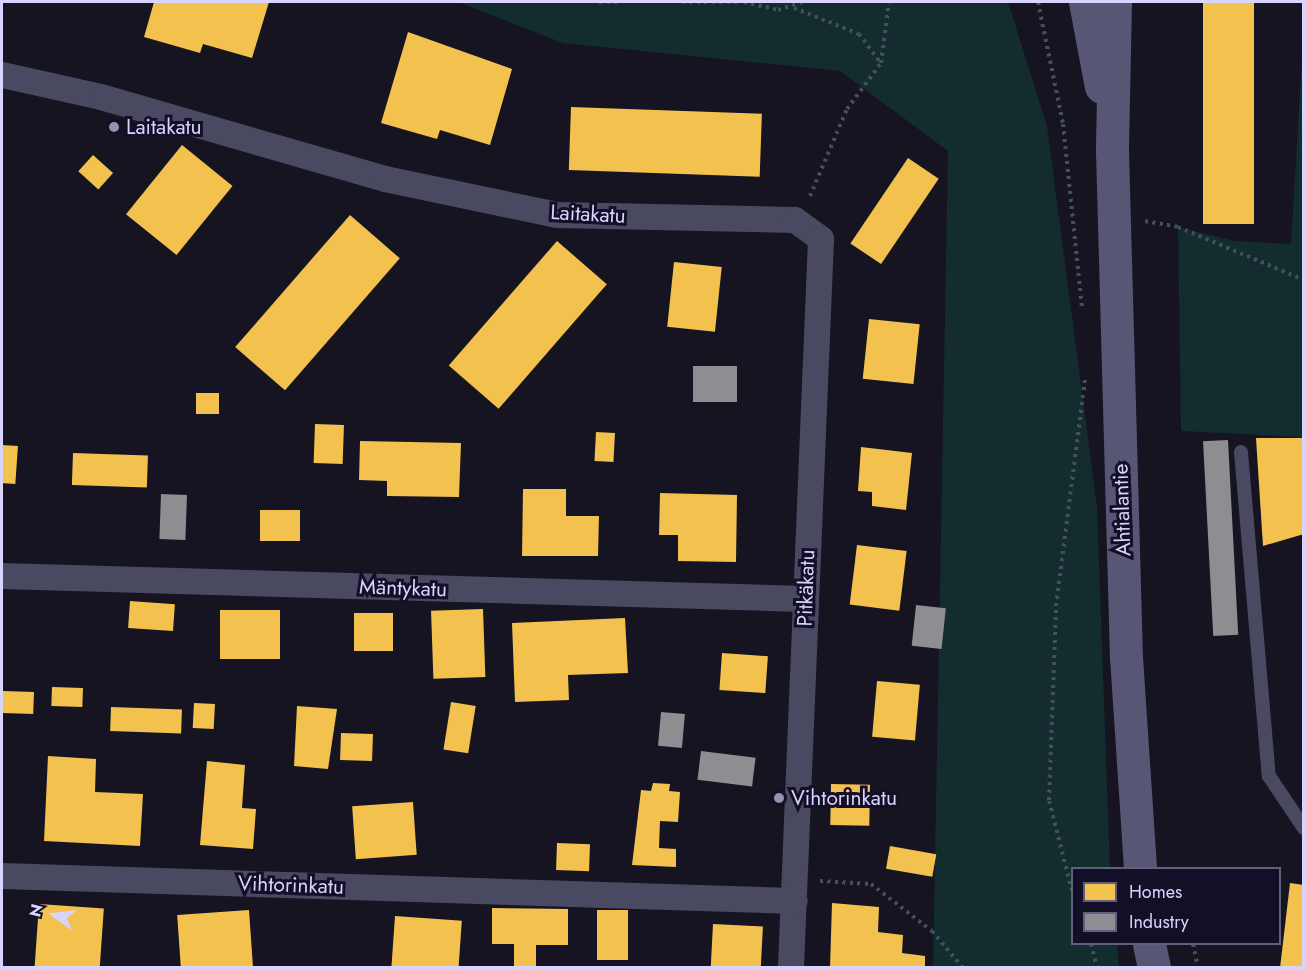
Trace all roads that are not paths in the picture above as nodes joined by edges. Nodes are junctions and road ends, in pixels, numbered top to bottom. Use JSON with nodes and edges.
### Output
{"nodes":[{"id":1,"x":1085,"y":2,"type":"edge"},
{"id":2,"x":1115,"y":2,"type":"edge"},
{"id":3,"x":2,"y":75,"type":"edge"},
{"id":4,"x":1112,"y":151,"type":"junction"},
{"id":5,"x":795,"y":220,"type":"joint"},
{"id":6,"x":1240,"y":452,"type":"dead end"},
{"id":7,"x":2,"y":576,"type":"edge"},
{"id":8,"x":806,"y":599,"type":"junction"},
{"id":9,"x":1304,"y":828,"type":"edge"},
{"id":10,"x":1140,"y":867,"type":"edge"},
{"id":11,"x":2,"y":876,"type":"edge"},
{"id":12,"x":796,"y":890,"type":"junction"},
{"id":13,"x":1149,"y":945,"type":"edge"},
{"id":14,"x":791,"y":968,"type":"edge"},
{"id":15,"x":1154,"y":968,"type":"edge"}],
"edges":[{"from":1,"to":4,"type":"main road","name":"Ahtialantie"},
{"from":2,"to":4,"type":"main road","name":"Ahtialantie"},
{"from":3,"to":5,"type":"street","name":"Laitakatu"},
{"from":4,"to":10,"type":"main road","name":"Ahtialantie"},
{"from":5,"to":8,"type":"street","name":"Pitkäkatu"},
{"from":6,"to":9,"type":"lane"},
{"from":7,"to":8,"type":"street","name":"Mäntykatu"},
{"from":8,"to":12,"type":"street","name":"Pitkäkatu"},
{"from":11,"to":12,"type":"street","name":"Vihtorinkatu"},
{"from":12,"to":14,"type":"street","name":"Pitkäkatu"},
{"from":13,"to":15,"type":"main road"}]}
